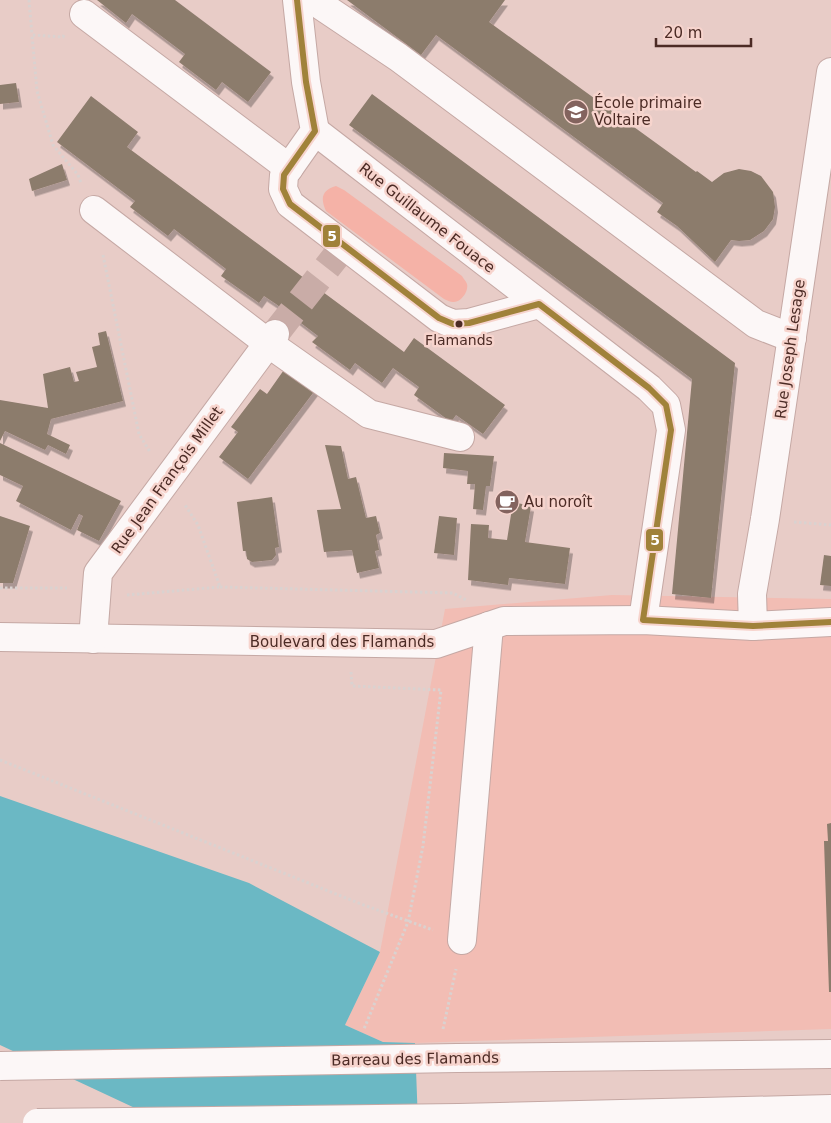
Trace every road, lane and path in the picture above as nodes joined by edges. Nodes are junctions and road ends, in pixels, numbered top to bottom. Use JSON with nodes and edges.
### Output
{"nodes":[{"id":1,"x":29,"y":0,"type":"edge"},
{"id":2,"x":297,"y":0,"type":"edge"},
{"id":3,"x":313,"y":0,"type":"edge"},
{"id":4,"x":84,"y":14,"type":"dead end"},
{"id":5,"x":32,"y":35,"type":"dead end"},
{"id":6,"x":831,"y":72,"type":"edge"},
{"id":7,"x":315,"y":132,"type":"junction"},
{"id":8,"x":289,"y":168,"type":"junction"},
{"id":9,"x":94,"y":210,"type":"dead end"},
{"id":10,"x":539,"y":304,"type":"junction"},
{"id":11,"x":272,"y":338,"type":"junction"},
{"id":12,"x":792,"y":338,"type":"junction"},
{"id":13,"x":460,"y":437,"type":"dead end"},
{"id":14,"x":789,"y":522,"type":"dead end"},
{"id":15,"x":831,"y":525,"type":"edge"},
{"id":16,"x":220,"y":587,"type":"dead end"},
{"id":17,"x":643,"y":620,"type":"junction"},
{"id":18,"x":831,"y":622,"type":"edge"},
{"id":19,"x":497,"y":624,"type":"junction"},
{"id":20,"x":753,"y":626,"type":"junction"},
{"id":21,"x":0,"y":637,"type":"edge"},
{"id":22,"x":93,"y":639,"type":"junction"},
{"id":23,"x":352,"y":643,"type":"junction"},
{"id":24,"x":0,"y":760,"type":"edge"},
{"id":25,"x":408,"y":922,"type":"junction"},
{"id":26,"x":462,"y":940,"type":"dead end"},
{"id":27,"x":364,"y":1030,"type":"dead end"},
{"id":28,"x":831,"y":1054,"type":"edge"},
{"id":29,"x":0,"y":1066,"type":"edge"},
{"id":30,"x":831,"y":1109,"type":"edge"},
{"id":31,"x":37,"y":1123,"type":"edge"}],
"edges":[{"from":1,"to":5,"type":"path"},
{"from":2,"to":7,"type":"main road"},
{"from":3,"to":12,"type":"main road"},
{"from":4,"to":8,"type":"main road"},
{"from":6,"to":12,"type":"main road","name":"Rue Joseph Lesage"},
{"from":7,"to":8,"type":"main road"},
{"from":7,"to":10,"type":"main road","name":"Rue Guillaume Fouace"},
{"from":8,"to":10,"type":"main road"},
{"from":9,"to":11,"type":"main road"},
{"from":10,"to":17,"type":"main road","name":"Rue Guillaume Fouace"},
{"from":11,"to":13,"type":"main road"},
{"from":11,"to":22,"type":"main road","name":"Rue Jean François Millet"},
{"from":12,"to":20,"type":"main road","name":"Rue Joseph Lesage"},
{"from":14,"to":15,"type":"path"},
{"from":16,"to":19,"type":"path"},
{"from":17,"to":19,"type":"main road","name":"Boulevard des Flamands"},
{"from":17,"to":20,"type":"main road","name":"Boulevard des Flamands"},
{"from":18,"to":20,"type":"main road","name":"Boulevard des Flamands"},
{"from":19,"to":23,"type":"main road","name":"Boulevard des Flamands"},
{"from":19,"to":26,"type":"main road"},
{"from":21,"to":22,"type":"main road","name":"Boulevard des Flamands"},
{"from":22,"to":23,"type":"main road","name":"Boulevard des Flamands"},
{"from":23,"to":25,"type":"path"},
{"from":24,"to":25,"type":"path"},
{"from":25,"to":27,"type":"path"},
{"from":28,"to":29,"type":"main road","name":"Barreau des Flamands","bridge":true},
{"from":30,"to":31,"type":"main road","bridge":true}]}
